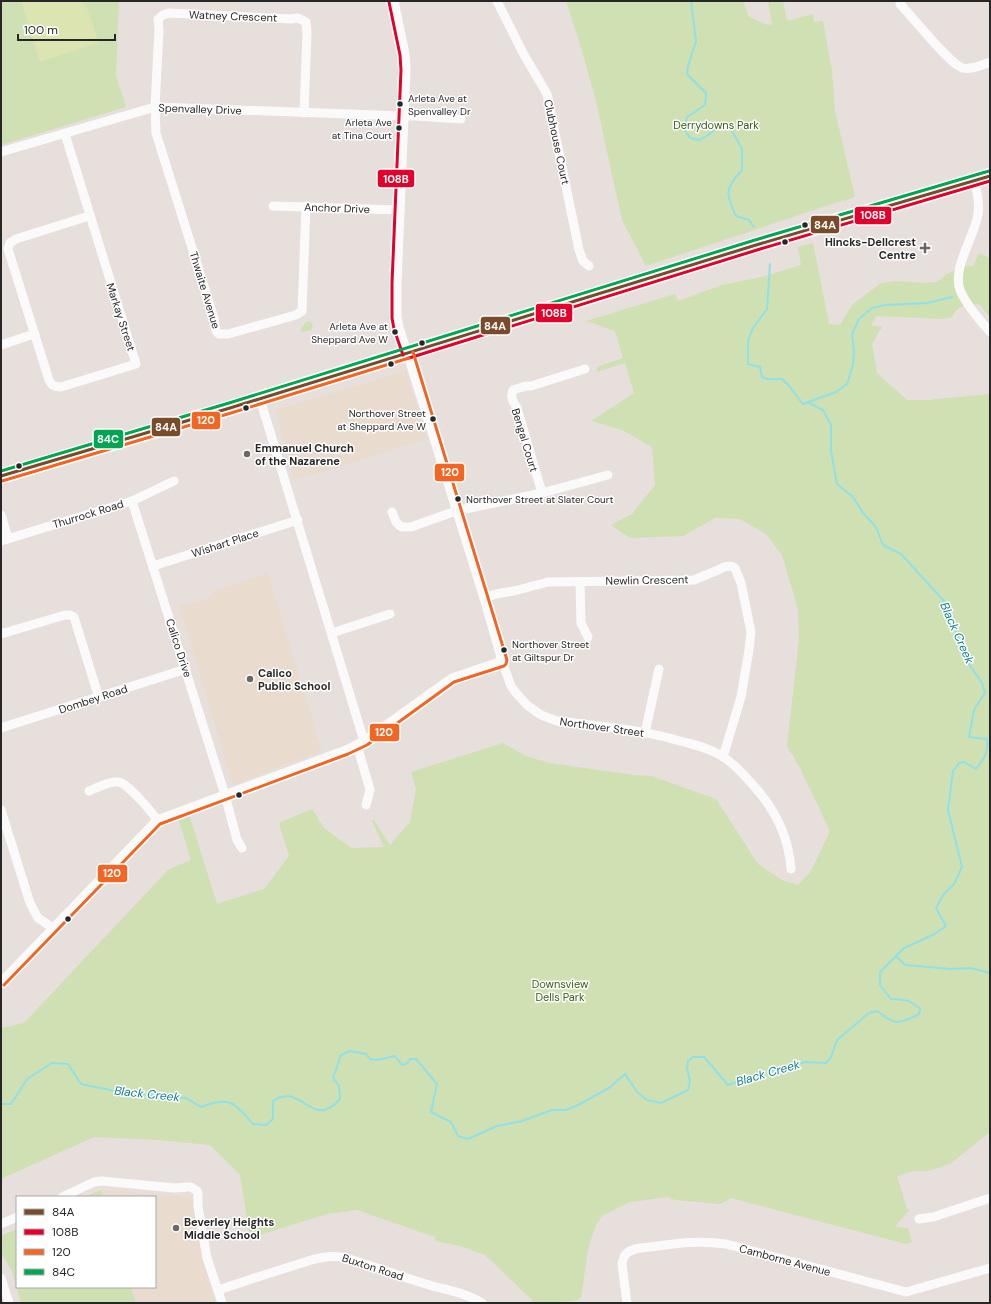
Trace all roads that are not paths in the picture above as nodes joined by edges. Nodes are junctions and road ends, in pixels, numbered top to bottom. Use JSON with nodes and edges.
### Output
{"nodes":[{"id":1,"x":394,"y":1,"type":"edge"},
{"id":2,"x":497,"y":1,"type":"edge"},
{"id":3,"x":900,"y":4,"type":"dead end"},
{"id":4,"x":990,"y":62,"type":"edge"},
{"id":5,"x":155,"y":107,"type":"junction"},
{"id":6,"x":304,"y":113,"type":"junction"},
{"id":7,"x":404,"y":116,"type":"junction"},
{"id":8,"x":461,"y":119,"type":"dead end"},
{"id":9,"x":65,"y":134,"type":"junction"},
{"id":10,"x":1,"y":152,"type":"edge"},
{"id":11,"x":990,"y":176,"type":"edge"},
{"id":12,"x":974,"y":180,"type":"junction"},
{"id":13,"x":273,"y":206,"type":"dead end"},
{"id":14,"x":306,"y":206,"type":"junction"},
{"id":15,"x":400,"y":210,"type":"junction"},
{"id":16,"x":90,"y":216,"type":"junction"},
{"id":17,"x":589,"y":266,"type":"dead end"},
{"id":18,"x":990,"y":332,"type":"edge"},
{"id":19,"x":34,"y":334,"type":"junction"},
{"id":20,"x":1,"y":345,"type":"edge"},
{"id":21,"x":408,"y":353,"type":"junction"},
{"id":22,"x":585,"y":369,"type":"dead end"},
{"id":23,"x":260,"y":399,"type":"junction"},
{"id":24,"x":608,"y":475,"type":"dead end"},
{"id":25,"x":1,"y":476,"type":"edge"},
{"id":26,"x":174,"y":481,"type":"dead end"},
{"id":27,"x":542,"y":493,"type":"junction"},
{"id":28,"x":132,"y":501,"type":"junction"},
{"id":29,"x":456,"y":511,"type":"junction"},
{"id":30,"x":392,"y":512,"type":"dead end"},
{"id":31,"x":1,"y":515,"type":"edge"},
{"id":32,"x":298,"y":520,"type":"junction"},
{"id":33,"x":5,"y":540,"type":"edge"},
{"id":34,"x":153,"y":566,"type":"junction"},
{"id":35,"x":580,"y":582,"type":"junction"},
{"id":36,"x":484,"y":598,"type":"junction"},
{"id":37,"x":390,"y":614,"type":"dead end"},
{"id":38,"x":332,"y":633,"type":"junction"},
{"id":39,"x":1,"y":634,"type":"edge"},
{"id":40,"x":588,"y":637,"type":"dead end"},
{"id":41,"x":502,"y":661,"type":"junction"},
{"id":42,"x":186,"y":669,"type":"junction"},
{"id":43,"x":659,"y":669,"type":"dead end"},
{"id":44,"x":99,"y":698,"type":"junction"},
{"id":45,"x":1,"y":728,"type":"edge"},
{"id":46,"x":646,"y":732,"type":"junction"},
{"id":47,"x":361,"y":743,"type":"junction"},
{"id":48,"x":723,"y":757,"type":"junction"},
{"id":49,"x":89,"y":791,"type":"dead end"},
{"id":50,"x":225,"y":795,"type":"junction"},
{"id":51,"x":366,"y":805,"type":"dead end"},
{"id":52,"x":1,"y":810,"type":"edge"},
{"id":53,"x":157,"y":820,"type":"junction"},
{"id":54,"x":242,"y":848,"type":"dead end"},
{"id":55,"x":791,"y":869,"type":"dead end"},
{"id":56,"x":54,"y":928,"type":"junction"},
{"id":57,"x":1,"y":981,"type":"edge"},
{"id":58,"x":64,"y":1196,"type":"edge"},
{"id":59,"x":990,"y":1198,"type":"edge"},
{"id":60,"x":16,"y":1217,"type":"edge"},
{"id":61,"x":919,"y":1219,"type":"dead end"},
{"id":62,"x":1,"y":1224,"type":"edge"},
{"id":63,"x":990,"y":1268,"type":"edge"},
{"id":64,"x":1,"y":1278,"type":"edge"},
{"id":65,"x":218,"y":1290,"type":"junction"},
{"id":66,"x":9,"y":1303,"type":"edge"},
{"id":67,"x":222,"y":1303,"type":"edge"},
{"id":68,"x":482,"y":1303,"type":"edge"},
{"id":69,"x":627,"y":1303,"type":"edge"}],
"edges":[{"from":1,"to":7,"type":"street","name":"Northover Street"},
{"from":2,"to":17,"type":"street","name":"Clubhouse Court"},
{"from":3,"to":4,"type":"street"},
{"from":5,"to":6,"type":"street","name":"Spenvalley Drive"},
{"from":5,"to":6,"type":"street","name":"Watney Crescent"},
{"from":5,"to":9,"type":"street","name":"Spenvalley Drive"},
{"from":5,"to":14,"type":"street","name":"Thwaite Avenue"},
{"from":6,"to":7,"type":"street","name":"Spenvalley Drive"},
{"from":7,"to":8,"type":"street","name":"Spenvalley Drive"},
{"from":7,"to":15,"type":"street","name":"Northover Street"},
{"from":9,"to":10,"type":"street","name":"Spenvalley Drive"},
{"from":9,"to":16,"type":"street","name":"Markay Street"},
{"from":11,"to":12,"type":"main road"},
{"from":12,"to":18,"type":"street"},
{"from":12,"to":21,"type":"main road"},
{"from":13,"to":14,"type":"street","name":"Anchor Drive"},
{"from":14,"to":15,"type":"street","name":"Anchor Drive"},
{"from":15,"to":21,"type":"street","name":"Northover Street"},
{"from":16,"to":19,"type":"street"},
{"from":16,"to":19,"type":"street","name":"Markay Street"},
{"from":19,"to":20,"type":"street"},
{"from":21,"to":23,"type":"main road"},
{"from":21,"to":29,"type":"street","name":"Northover Street"},
{"from":22,"to":27,"type":"street","name":"Bengal Court"},
{"from":23,"to":25,"type":"main road"},
{"from":23,"to":32,"type":"street"},
{"from":24,"to":27,"type":"street"},
{"from":26,"to":28,"type":"street","name":"Thurrock Road"},
{"from":27,"to":29,"type":"street"},
{"from":28,"to":33,"type":"street","name":"Thurrock Road"},
{"from":28,"to":34,"type":"street","name":"Calico Drive"},
{"from":29,"to":30,"type":"street"},
{"from":29,"to":36,"type":"street","name":"Northover Street"},
{"from":31,"to":33,"type":"street"},
{"from":32,"to":34,"type":"street","name":"Wishart Place"},
{"from":32,"to":38,"type":"street"},
{"from":34,"to":42,"type":"street","name":"Calico Drive"},
{"from":35,"to":36,"type":"street","name":"Newlin Crescent"},
{"from":35,"to":40,"type":"street"},
{"from":35,"to":48,"type":"street","name":"Newlin Crescent"},
{"from":36,"to":41,"type":"street","name":"Northover Street"},
{"from":37,"to":38,"type":"street"},
{"from":38,"to":47,"type":"street"},
{"from":39,"to":44,"type":"street"},
{"from":41,"to":46,"type":"street","name":"Northover Street"},
{"from":41,"to":47,"type":"street"},
{"from":42,"to":44,"type":"street","name":"Dombey Road"},
{"from":42,"to":50,"type":"street","name":"Calico Drive"},
{"from":43,"to":46,"type":"street"},
{"from":44,"to":45,"type":"street","name":"Dombey Road"},
{"from":46,"to":48,"type":"street","name":"Northover Street"},
{"from":47,"to":50,"type":"street"},
{"from":47,"to":51,"type":"street"},
{"from":48,"to":55,"type":"street","name":"Northover Street"},
{"from":49,"to":53,"type":"street"},
{"from":50,"to":53,"type":"street"},
{"from":50,"to":54,"type":"street","name":"Calico Drive"},
{"from":52,"to":56,"type":"street"},
{"from":53,"to":56,"type":"street"},
{"from":56,"to":57,"type":"street"},
{"from":58,"to":65,"type":"street"},
{"from":59,"to":61,"type":"street"},
{"from":60,"to":62,"type":"street"},
{"from":63,"to":69,"type":"street","name":"Camborne Avenue"},
{"from":64,"to":66,"type":"street"},
{"from":65,"to":67,"type":"street"},
{"from":65,"to":68,"type":"street","name":"Buxton Road"}]}
